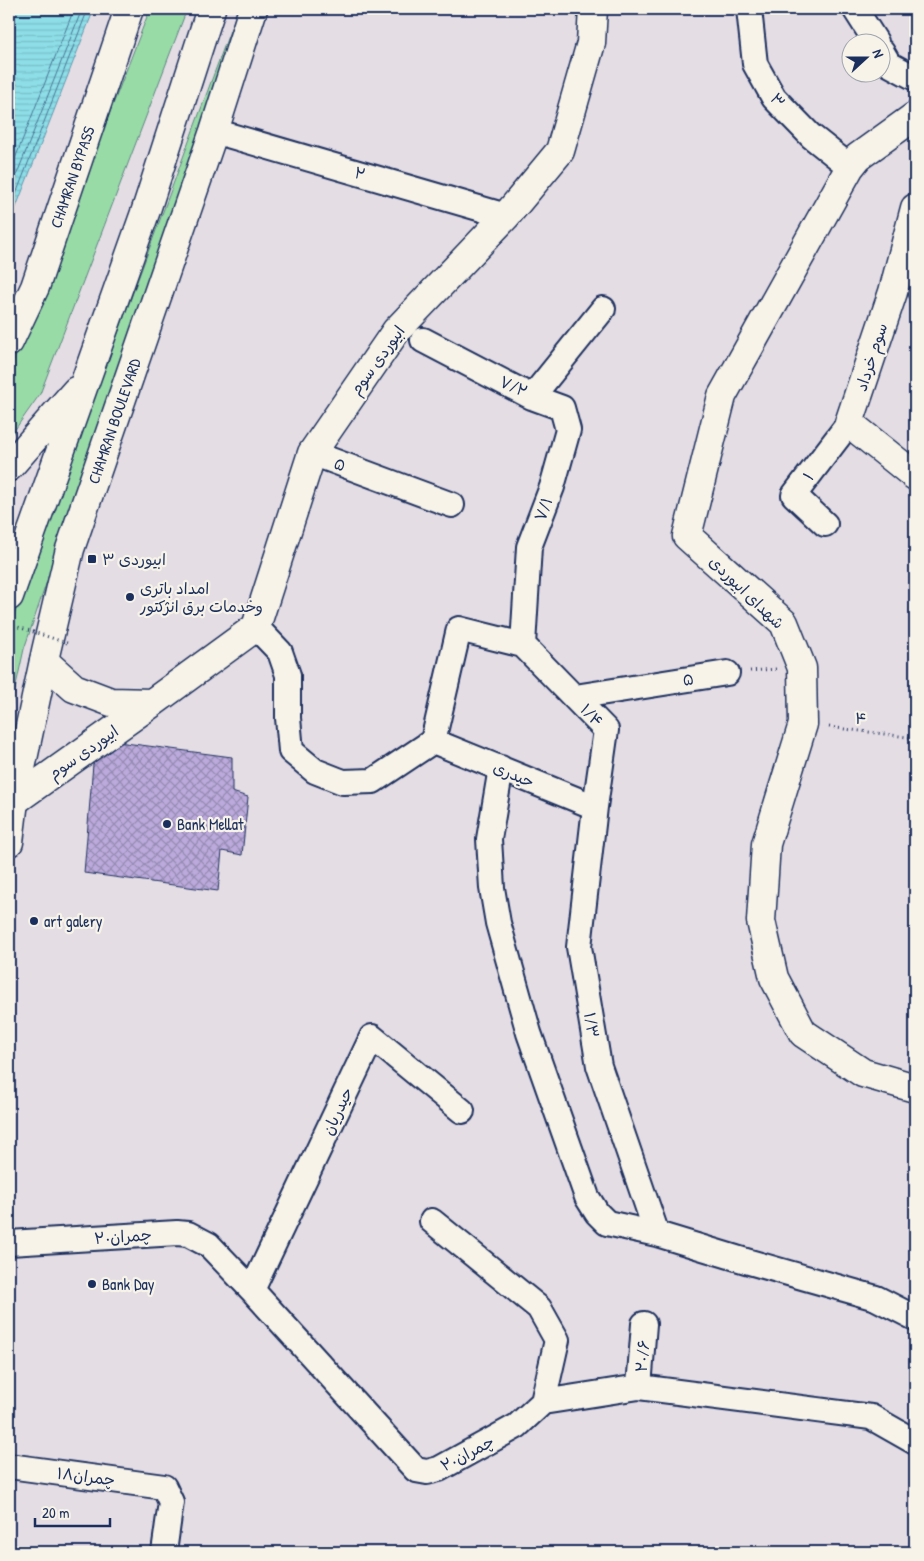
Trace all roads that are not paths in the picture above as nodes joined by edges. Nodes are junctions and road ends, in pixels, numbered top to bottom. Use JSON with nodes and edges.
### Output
{"nodes":[{"id":1,"x":129,"y":9,"type":"edge"},
{"id":2,"x":212,"y":9,"type":"edge"},
{"id":3,"x":253,"y":9,"type":"edge"},
{"id":4,"x":593,"y":9,"type":"edge"},
{"id":5,"x":749,"y":9,"type":"edge"},
{"id":6,"x":855,"y":9,"type":"edge"},
{"id":7,"x":870,"y":32,"type":"edge"},
{"id":8,"x":892,"y":66,"type":"edge"},
{"id":9,"x":915,"y":78,"type":"edge"},
{"id":10,"x":915,"y":116,"type":"edge"},
{"id":11,"x":214,"y":131,"type":"junction"},
{"id":12,"x":850,"y":167,"type":"junction"},
{"id":13,"x":915,"y":208,"type":"edge"},
{"id":14,"x":506,"y":216,"type":"junction"},
{"id":15,"x":603,"y":309,"type":"dead end"},
{"id":16,"x":423,"y":340,"type":"dead end"},
{"id":17,"x":9,"y":342,"type":"edge"},
{"id":18,"x":85,"y":381,"type":"junction"},
{"id":19,"x":532,"y":397,"type":"junction"},
{"id":20,"x":849,"y":423,"type":"junction"},
{"id":21,"x":312,"y":453,"type":"junction"},
{"id":22,"x":9,"y":466,"type":"edge"},
{"id":23,"x":915,"y":476,"type":"edge"},
{"id":24,"x":452,"y":505,"type":"dead end"},
{"id":25,"x":825,"y":524,"type":"dead end"},
{"id":26,"x":9,"y":596,"type":"edge"},
{"id":27,"x":256,"y":627,"type":"junction"},
{"id":28,"x":523,"y":645,"type":"junction"},
{"id":29,"x":44,"y":661,"type":"junction"},
{"id":30,"x":727,"y":672,"type":"road end"},
{"id":31,"x":575,"y":697,"type":"junction"},
{"id":32,"x":152,"y":703,"type":"junction"},
{"id":33,"x":433,"y":741,"type":"junction"},
{"id":34,"x":501,"y":768,"type":"junction"},
{"id":35,"x":14,"y":801,"type":"junction"},
{"id":36,"x":594,"y":807,"type":"junction"},
{"id":37,"x":9,"y":842,"type":"edge"},
{"id":38,"x":915,"y":1088,"type":"edge"},
{"id":39,"x":462,"y":1111,"type":"dead end"},
{"id":40,"x":432,"y":1221,"type":"dead end"},
{"id":41,"x":657,"y":1234,"type":"junction"},
{"id":42,"x":9,"y":1243,"type":"edge"},
{"id":43,"x":252,"y":1290,"type":"junction"},
{"id":44,"x":915,"y":1318,"type":"edge"},
{"id":45,"x":644,"y":1324,"type":"dead end"},
{"id":46,"x":639,"y":1387,"type":"junction"},
{"id":47,"x":543,"y":1402,"type":"junction"},
{"id":48,"x":915,"y":1442,"type":"edge"},
{"id":49,"x":9,"y":1466,"type":"edge"},
{"id":50,"x":164,"y":1552,"type":"edge"}],
"edges":[{"from":1,"to":17,"type":"street","name":"CHAMRAN BYPASS"},
{"from":2,"to":18,"type":"street"},
{"from":3,"to":11,"type":"street","name":"CHAMRAN BOULEVARD"},
{"from":4,"to":14,"type":"street","name":"ابیوردی سوم"},
{"from":5,"to":12,"type":"street","name":"۳"},
{"from":6,"to":7,"type":"street"},
{"from":8,"to":9,"type":"street"},
{"from":10,"to":12,"type":"street","name":"شهدای ابیوردی"},
{"from":11,"to":14,"type":"street","name":"۲"},
{"from":11,"to":29,"type":"street","name":"CHAMRAN BOULEVARD"},
{"from":12,"to":38,"type":"street","name":"شهدای ابیوردی"},
{"from":13,"to":20,"type":"street","name":"سوم خرداد"},
{"from":14,"to":21,"type":"street","name":"ابیوردی سوم"},
{"from":15,"to":19,"type":"street","name":"۷/۲"},
{"from":16,"to":19,"type":"street","name":"۷/۲"},
{"from":18,"to":22,"type":"street"},
{"from":18,"to":26,"type":"street"},
{"from":19,"to":28,"type":"street","name":"۷/۱"},
{"from":20,"to":23,"type":"street"},
{"from":20,"to":25,"type":"street","name":"۱"},
{"from":21,"to":24,"type":"street","name":"۵"},
{"from":21,"to":27,"type":"street","name":"ابیوردی سوم"},
{"from":27,"to":32,"type":"street","name":"ابیوردی سوم"},
{"from":27,"to":33,"type":"street"},
{"from":28,"to":31,"type":"street","name":"۱/۴"},
{"from":28,"to":33,"type":"street"},
{"from":29,"to":32,"type":"street","name":"ابیوردی سوم"},
{"from":29,"to":35,"type":"street","name":"CHAMRAN BOULEVARD"},
{"from":30,"to":31,"type":"street","name":"۵"},
{"from":31,"to":36,"type":"street","name":"۱/۴"},
{"from":32,"to":35,"type":"street","name":"ابیوردی سوم"},
{"from":33,"to":34,"type":"street","name":"حیدری"},
{"from":34,"to":36,"type":"street","name":"حیدری"},
{"from":34,"to":41,"type":"street"},
{"from":35,"to":37,"type":"street","name":"CHAMRAN BOULEVARD"},
{"from":36,"to":41,"type":"street","name":"۱/۳"},
{"from":39,"to":43,"type":"street","name":"حیدریان"},
{"from":40,"to":47,"type":"street"},
{"from":41,"to":44,"type":"street"},
{"from":42,"to":43,"type":"street","name":"چمران۲۰"},
{"from":43,"to":47,"type":"street","name":"چمران۲۰"},
{"from":45,"to":46,"type":"street","name":"۲۰/۶"},
{"from":46,"to":47,"type":"street"},
{"from":46,"to":48,"type":"street"},
{"from":49,"to":50,"type":"street","name":"چمران۱۸"}]}
